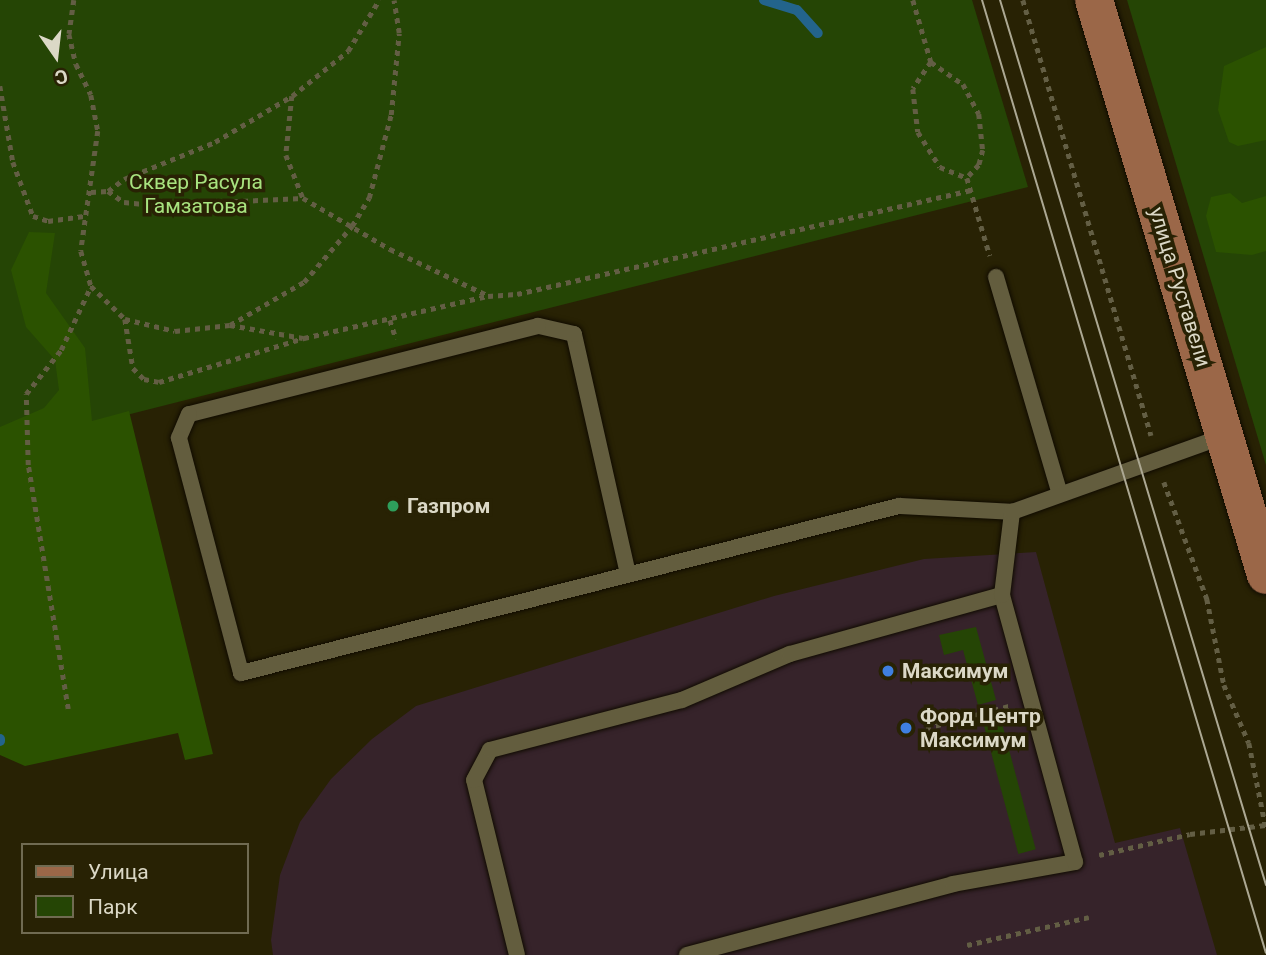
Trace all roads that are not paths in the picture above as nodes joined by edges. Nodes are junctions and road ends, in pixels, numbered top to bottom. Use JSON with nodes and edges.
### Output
{"nodes":[{"id":1,"x":1094,"y":0,"type":"edge"},
{"id":2,"x":996,"y":277,"type":"road end"},
{"id":3,"x":1224,"y":436,"type":"junction"},
{"id":4,"x":1060,"y":494,"type":"junction"},
{"id":5,"x":1012,"y":512,"type":"junction"},
{"id":6,"x":628,"y":574,"type":"junction"},
{"id":7,"x":1266,"y":575,"type":"edge"},
{"id":8,"x":1002,"y":595,"type":"junction"},
{"id":9,"x":517,"y":955,"type":"edge"},
{"id":10,"x":688,"y":955,"type":"edge"}],
"edges":[{"from":1,"to":3,"type":"main road","name":"улица Руставели"},
{"from":2,"to":4,"type":"lane"},
{"from":3,"to":4,"type":"lane"},
{"from":3,"to":7,"type":"main road","name":"улица Руставели"},
{"from":4,"to":5,"type":"lane"},
{"from":5,"to":6,"type":"lane"},
{"from":5,"to":8,"type":"lane"},
{"from":6,"to":6,"type":"lane"},
{"from":8,"to":9,"type":"lane"},
{"from":8,"to":10,"type":"lane"}]}
